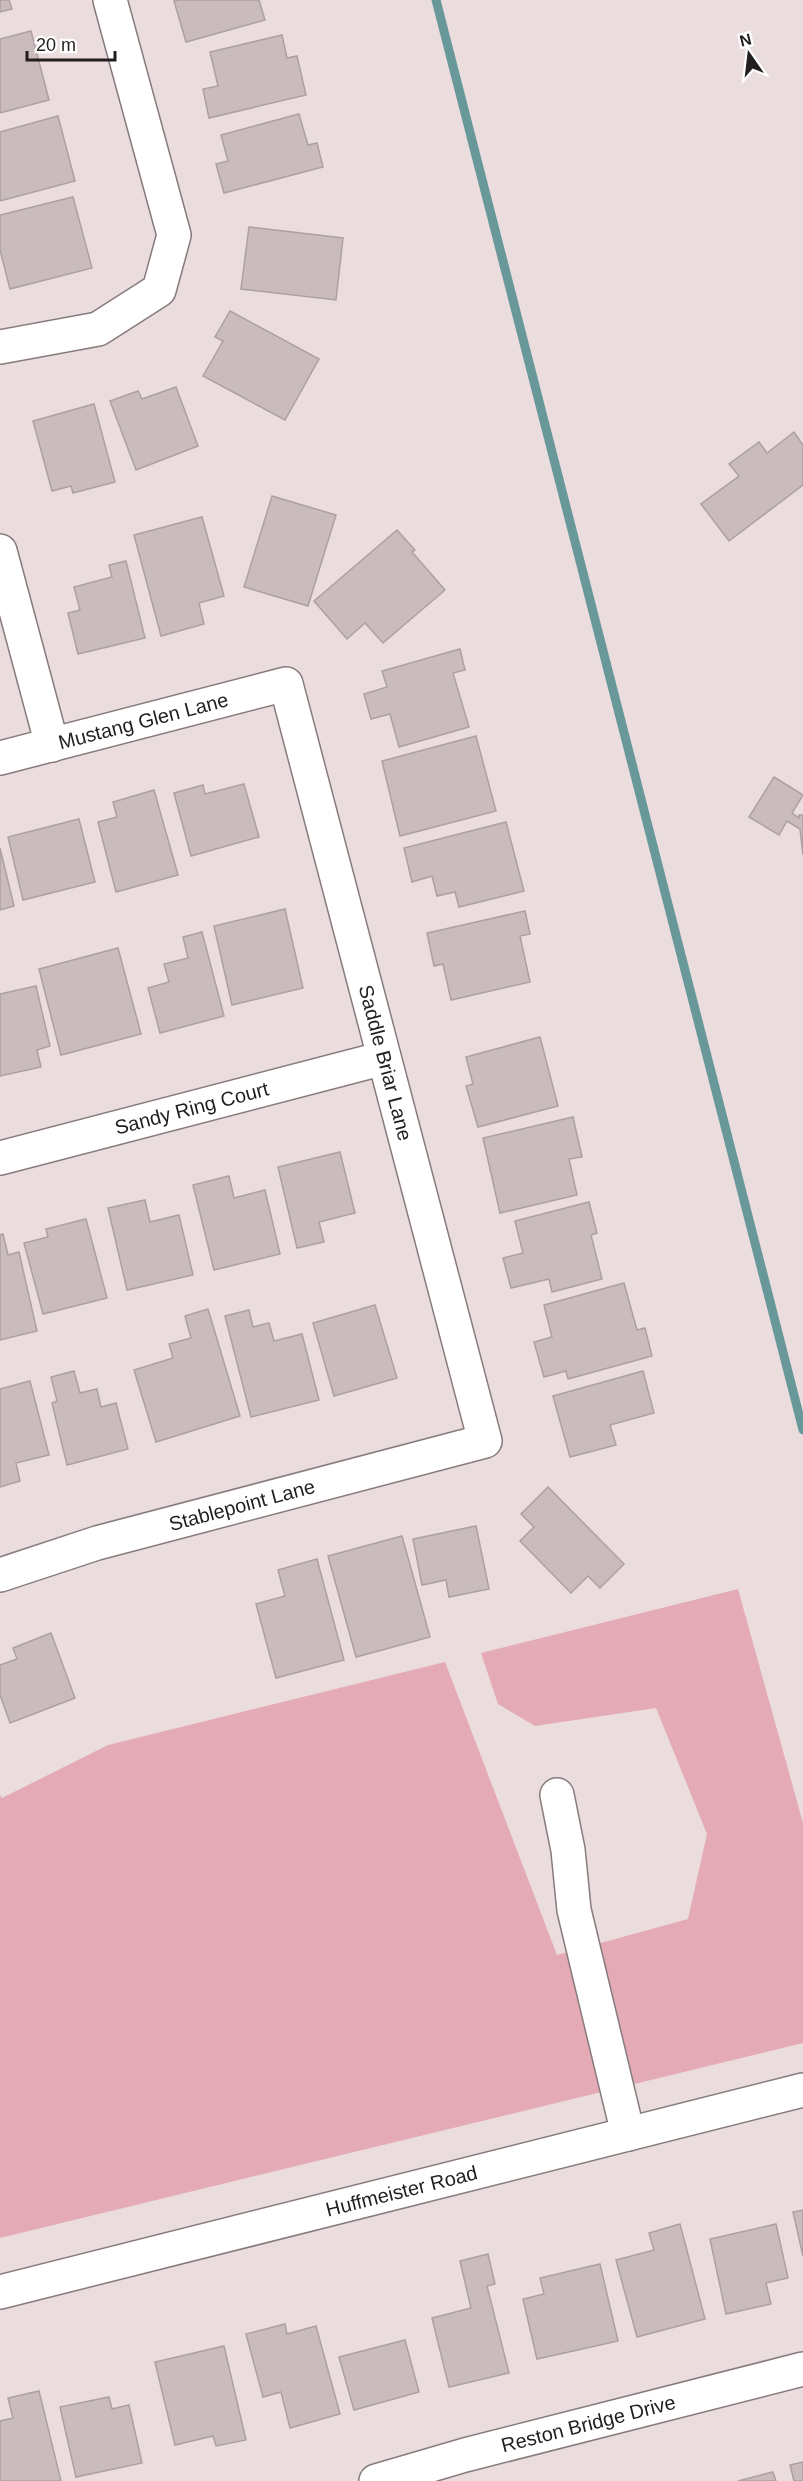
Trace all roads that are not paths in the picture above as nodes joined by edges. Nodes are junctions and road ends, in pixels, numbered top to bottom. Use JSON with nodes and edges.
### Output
{"nodes":[{"id":1,"x":110,"y":0,"type":"edge"},
{"id":2,"x":0,"y":347,"type":"edge"},
{"id":3,"x":0,"y":550,"type":"edge"},
{"id":4,"x":286,"y":684,"type":"joint"},
{"id":5,"x":52,"y":745,"type":"junction"},
{"id":6,"x":0,"y":759,"type":"edge"},
{"id":7,"x":384,"y":1058,"type":"junction"},
{"id":8,"x":0,"y":1158,"type":"edge"},
{"id":9,"x":485,"y":1441,"type":"joint"},
{"id":10,"x":0,"y":1575,"type":"edge"},
{"id":11,"x":557,"y":1795,"type":"dead end"},
{"id":12,"x":803,"y":2090,"type":"edge"},
{"id":13,"x":628,"y":2134,"type":"junction"},
{"id":14,"x":0,"y":2292,"type":"edge"},
{"id":15,"x":803,"y":2369,"type":"edge"},
{"id":16,"x":468,"y":2468,"type":"edge"},
{"id":17,"x":376,"y":2481,"type":"edge"}],
"edges":[{"from":1,"to":2,"type":"street"},
{"from":3,"to":5,"type":"street"},
{"from":4,"to":5,"type":"street","name":"Mustang Glen Lane"},
{"from":4,"to":7,"type":"street","name":"Saddle Briar Lane"},
{"from":5,"to":6,"type":"street","name":"Mustang Glen Lane"},
{"from":7,"to":8,"type":"street","name":"Sandy Ring Court"},
{"from":7,"to":9,"type":"street","name":"Saddle Briar Lane"},
{"from":9,"to":10,"type":"street","name":"Stablepoint Lane"},
{"from":11,"to":13,"type":"street"},
{"from":12,"to":13,"type":"street","name":"Huffmeister Road"},
{"from":13,"to":14,"type":"street","name":"Huffmeister Road"},
{"from":15,"to":16,"type":"street","name":"Reston Bridge Drive"},
{"from":16,"to":17,"type":"street","name":"Reston Bridge Drive"}]}
